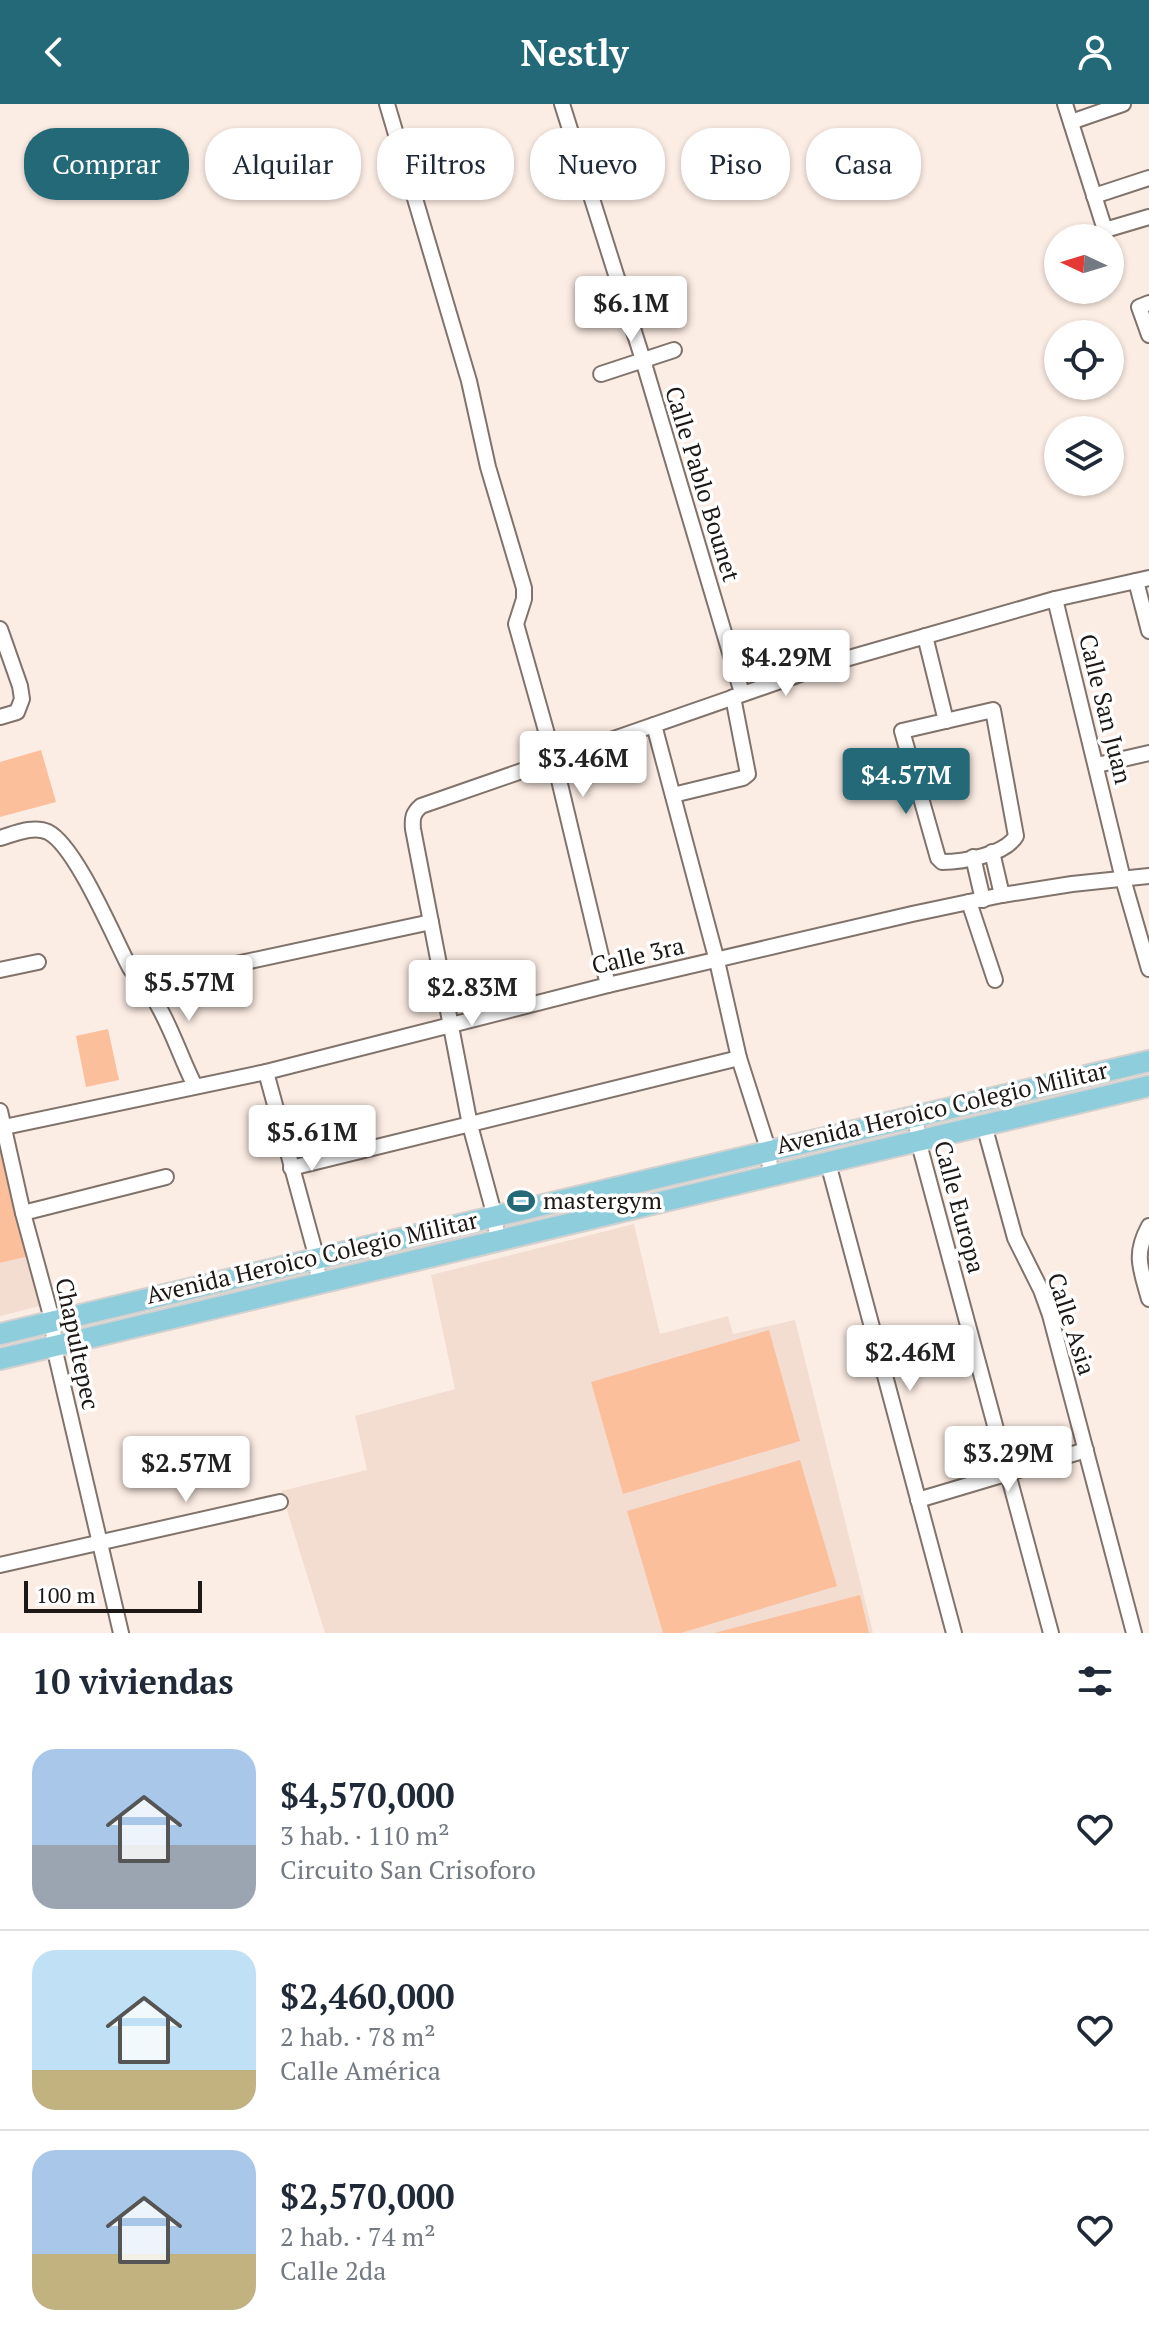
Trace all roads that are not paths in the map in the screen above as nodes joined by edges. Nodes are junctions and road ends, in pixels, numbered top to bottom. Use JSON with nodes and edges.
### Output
{"nodes":[{"id":1,"x":387,"y":104,"type":"edge"},
{"id":2,"x":562,"y":104,"type":"edge"},
{"id":3,"x":1065,"y":104,"type":"edge"},
{"id":4,"x":1123,"y":104,"type":"edge"},
{"id":5,"x":1071,"y":122,"type":"junction"},
{"id":6,"x":1149,"y":178,"type":"edge"},
{"id":7,"x":1094,"y":196,"type":"junction"},
{"id":8,"x":1149,"y":217,"type":"edge"},
{"id":9,"x":1149,"y":303,"type":"edge"},
{"id":10,"x":1149,"y":335,"type":"edge"},
{"id":11,"x":674,"y":350,"type":"dead end"},
{"id":12,"x":643,"y":360,"type":"junction"},
{"id":13,"x":601,"y":374,"type":"dead end"},
{"id":14,"x":1143,"y":580,"type":"edge"},
{"id":15,"x":1055,"y":599,"type":"junction"},
{"id":16,"x":0,"y":629,"type":"edge"},
{"id":17,"x":1149,"y":631,"type":"edge"},
{"id":18,"x":925,"y":636,"type":"junction"},
{"id":19,"x":738,"y":695,"type":"junction"},
{"id":20,"x":0,"y":717,"type":"edge"},
{"id":21,"x":946,"y":721,"type":"junction"},
{"id":22,"x":654,"y":725,"type":"junction"},
{"id":23,"x":1149,"y":753,"type":"edge"},
{"id":24,"x":554,"y":759,"type":"junction"},
{"id":25,"x":1097,"y":765,"type":"junction"},
{"id":26,"x":673,"y":795,"type":"junction"},
{"id":27,"x":0,"y":838,"type":"edge"},
{"id":28,"x":992,"y":852,"type":"junction"},
{"id":29,"x":973,"y":857,"type":"junction"},
{"id":30,"x":1149,"y":876,"type":"edge"},
{"id":31,"x":1123,"y":879,"type":"junction"},
{"id":32,"x":1002,"y":895,"type":"junction"},
{"id":33,"x":976,"y":901,"type":"junction"},
{"id":34,"x":431,"y":922,"type":"junction"},
{"id":35,"x":717,"y":961,"type":"junction"},
{"id":36,"x":38,"y":962,"type":"dead end"},
{"id":37,"x":1149,"y":969,"type":"edge"},
{"id":38,"x":0,"y":970,"type":"edge"},
{"id":39,"x":995,"y":980,"type":"dead end"},
{"id":40,"x":143,"y":984,"type":"junction"},
{"id":41,"x":608,"y":985,"type":"junction"},
{"id":42,"x":452,"y":1023,"type":"junction"},
{"id":43,"x":739,"y":1058,"type":"junction"},
{"id":44,"x":1149,"y":1061,"type":"edge"},
{"id":45,"x":266,"y":1072,"type":"junction"},
{"id":46,"x":195,"y":1086,"type":"junction"},
{"id":47,"x":1149,"y":1086,"type":"edge"},
{"id":48,"x":0,"y":1111,"type":"edge"},
{"id":49,"x":916,"y":1116,"type":"junction"},
{"id":50,"x":470,"y":1125,"type":"junction"},
{"id":51,"x":984,"y":1125,"type":"junction"},
{"id":52,"x":2,"y":1127,"type":"edge"},
{"id":53,"x":918,"y":1140,"type":"junction"},
{"id":54,"x":769,"y":1152,"type":"junction"},
{"id":55,"x":828,"y":1163,"type":"junction"},
{"id":56,"x":291,"y":1168,"type":"junction"},
{"id":57,"x":770,"y":1175,"type":"junction"},
{"id":58,"x":166,"y":1177,"type":"dead end"},
{"id":59,"x":23,"y":1213,"type":"junction"},
{"id":60,"x":495,"y":1217,"type":"junction"},
{"id":61,"x":1148,"y":1231,"type":"edge"},
{"id":62,"x":497,"y":1240,"type":"junction"},
{"id":63,"x":317,"y":1259,"type":"junction"},
{"id":64,"x":318,"y":1282,"type":"junction"},
{"id":65,"x":1149,"y":1299,"type":"edge"},
{"id":66,"x":53,"y":1323,"type":"junction"},
{"id":67,"x":0,"y":1334,"type":"edge"},
{"id":68,"x":54,"y":1347,"type":"junction"},
{"id":69,"x":0,"y":1359,"type":"edge"},
{"id":70,"x":1086,"y":1450,"type":"junction"},
{"id":71,"x":1007,"y":1475,"type":"junction"},
{"id":72,"x":918,"y":1500,"type":"junction"},
{"id":73,"x":280,"y":1502,"type":"dead end"},
{"id":74,"x":100,"y":1542,"type":"junction"},
{"id":75,"x":0,"y":1565,"type":"edge"},
{"id":76,"x":121,"y":1633,"type":"edge"},
{"id":77,"x":954,"y":1633,"type":"edge"},
{"id":78,"x":1051,"y":1633,"type":"edge"},
{"id":79,"x":1134,"y":1633,"type":"edge"}],
"edges":[{"from":1,"to":24,"type":"street"},
{"from":2,"to":12,"type":"street","name":"Calle Pablo Bounet"},
{"from":3,"to":5,"type":"street"},
{"from":4,"to":5,"type":"street"},
{"from":5,"to":7,"type":"street"},
{"from":6,"to":7,"type":"street"},
{"from":7,"to":8,"type":"street"},
{"from":9,"to":10,"type":"street"},
{"from":11,"to":12,"type":"street"},
{"from":12,"to":13,"type":"street"},
{"from":12,"to":19,"type":"street","name":"Calle Pablo Bounet"},
{"from":14,"to":15,"type":"street"},
{"from":14,"to":17,"type":"street"},
{"from":15,"to":18,"type":"street"},
{"from":15,"to":25,"type":"street","name":"Calle San Juan"},
{"from":16,"to":20,"type":"street"},
{"from":18,"to":19,"type":"street"},
{"from":18,"to":21,"type":"street"},
{"from":19,"to":22,"type":"street"},
{"from":19,"to":26,"type":"street","name":"Calle Pablo Bounet"},
{"from":21,"to":28,"type":"street"},
{"from":21,"to":29,"type":"street"},
{"from":22,"to":24,"type":"street"},
{"from":22,"to":26,"type":"street"},
{"from":23,"to":25,"type":"street"},
{"from":24,"to":34,"type":"street"},
{"from":24,"to":41,"type":"street"},
{"from":25,"to":31,"type":"street","name":"Calle San Juan"},
{"from":26,"to":35,"type":"street"},
{"from":27,"to":40,"type":"street"},
{"from":28,"to":29,"type":"street"},
{"from":28,"to":32,"type":"street"},
{"from":29,"to":33,"type":"street"},
{"from":30,"to":31,"type":"street","name":"Calle 3ra"},
{"from":31,"to":32,"type":"street","name":"Calle 3ra"},
{"from":31,"to":37,"type":"street","name":"Calle San Juan"},
{"from":32,"to":33,"type":"street","name":"Calle 3ra"},
{"from":33,"to":35,"type":"street","name":"Calle 3ra"},
{"from":33,"to":39,"type":"street"},
{"from":34,"to":40,"type":"street"},
{"from":34,"to":42,"type":"street"},
{"from":35,"to":41,"type":"street","name":"Calle 3ra"},
{"from":35,"to":43,"type":"street"},
{"from":36,"to":38,"type":"street"},
{"from":40,"to":46,"type":"street"},
{"from":41,"to":42,"type":"street","name":"Calle 3ra"},
{"from":42,"to":45,"type":"street","name":"Calle 3ra"},
{"from":42,"to":50,"type":"street"},
{"from":43,"to":50,"type":"street"},
{"from":43,"to":54,"type":"street"},
{"from":44,"to":49,"type":"main road","name":"Avenida Heroico Colegio Militar"},
{"from":45,"to":46,"type":"street","name":"Calle 3ra"},
{"from":45,"to":56,"type":"street"},
{"from":46,"to":52,"type":"street","name":"Calle 3ra"},
{"from":47,"to":51,"type":"main road","name":"Avenida Heroico Colegio Militar"},
{"from":48,"to":52,"type":"street","name":"Chapultepec"},
{"from":49,"to":53,"type":"street","name":"Calle Europa"},
{"from":49,"to":54,"type":"main road","name":"Avenida Heroico Colegio Militar"},
{"from":50,"to":56,"type":"street"},
{"from":50,"to":60,"type":"street"},
{"from":51,"to":53,"type":"main road","name":"Avenida Heroico Colegio Militar"},
{"from":51,"to":70,"type":"street","name":"Calle Asia"},
{"from":52,"to":59,"type":"street","name":"Chapultepec"},
{"from":53,"to":55,"type":"main road","name":"Avenida Heroico Colegio Militar"},
{"from":53,"to":71,"type":"street","name":"Calle Europa"},
{"from":54,"to":57,"type":"street"},
{"from":54,"to":60,"type":"main road","name":"Avenida Heroico Colegio Militar"},
{"from":55,"to":57,"type":"main road","name":"Avenida Heroico Colegio Militar"},
{"from":55,"to":72,"type":"street"},
{"from":56,"to":63,"type":"street"},
{"from":57,"to":62,"type":"main road","name":"Avenida Heroico Colegio Militar"},
{"from":58,"to":59,"type":"street"},
{"from":59,"to":66,"type":"street","name":"Chapultepec"},
{"from":60,"to":62,"type":"street"},
{"from":60,"to":63,"type":"main road","name":"Avenida Heroico Colegio Militar"},
{"from":61,"to":65,"type":"street"},
{"from":62,"to":64,"type":"main road","name":"Avenida Heroico Colegio Militar"},
{"from":63,"to":64,"type":"street"},
{"from":63,"to":66,"type":"main road","name":"Avenida Heroico Colegio Militar"},
{"from":64,"to":68,"type":"main road","name":"Avenida Heroico Colegio Militar"},
{"from":66,"to":67,"type":"main road","name":"Avenida Heroico Colegio Militar"},
{"from":66,"to":68,"type":"street","name":"Chapultepec"},
{"from":68,"to":69,"type":"main road","name":"Avenida Heroico Colegio Militar"},
{"from":68,"to":74,"type":"street","name":"Chapultepec"},
{"from":70,"to":71,"type":"street"},
{"from":70,"to":79,"type":"street","name":"Calle Asia"},
{"from":71,"to":72,"type":"street"},
{"from":71,"to":78,"type":"street","name":"Calle Europa"},
{"from":72,"to":77,"type":"street"},
{"from":73,"to":74,"type":"street"},
{"from":74,"to":75,"type":"street"},
{"from":74,"to":76,"type":"street","name":"Chapultepec"}]}
